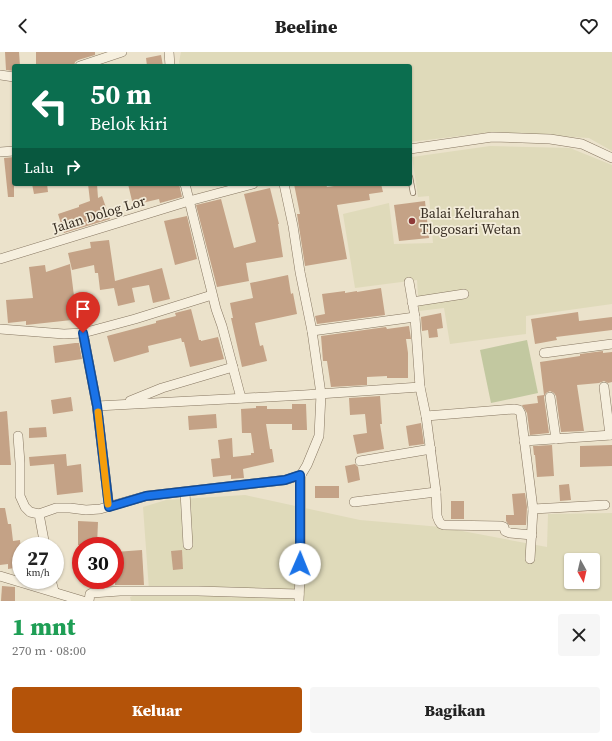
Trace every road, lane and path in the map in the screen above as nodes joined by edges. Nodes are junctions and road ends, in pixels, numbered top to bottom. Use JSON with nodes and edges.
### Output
{"nodes":[{"id":1,"x":122,"y":52,"type":"edge"},
{"id":2,"x":169,"y":52,"type":"edge"},
{"id":3,"x":86,"y":64,"type":"edge"},
{"id":4,"x":170,"y":64,"type":"edge"},
{"id":5,"x":0,"y":75,"type":"edge"},
{"id":6,"x":12,"y":76,"type":"edge"},
{"id":7,"x":412,"y":149,"type":"edge"},
{"id":8,"x":12,"y":151,"type":"edge"},
{"id":9,"x":0,"y":152,"type":"edge"},
{"id":10,"x":612,"y":158,"type":"edge"},
{"id":11,"x":185,"y":186,"type":"edge"},
{"id":12,"x":245,"y":186,"type":"edge"},
{"id":13,"x":284,"y":186,"type":"edge"},
{"id":14,"x":412,"y":186,"type":"edge"},
{"id":15,"x":413,"y":193,"type":"dead end"},
{"id":16,"x":189,"y":201,"type":"junction"},
{"id":17,"x":0,"y":259,"type":"edge"},
{"id":18,"x":409,"y":282,"type":"dead end"},
{"id":19,"x":464,"y":294,"type":"dead end"},
{"id":20,"x":212,"y":295,"type":"junction"},
{"id":21,"x":412,"y":302,"type":"junction"},
{"id":22,"x":415,"y":317,"type":"junction"},
{"id":23,"x":0,"y":329,"type":"edge"},
{"id":24,"x":312,"y":331,"type":"junction"},
{"id":25,"x":83,"y":333,"type":"junction"},
{"id":26,"x":612,"y":344,"type":"edge"},
{"id":27,"x":544,"y":353,"type":"dead end"},
{"id":28,"x":233,"y":367,"type":"junction"},
{"id":29,"x":420,"y":387,"type":"junction"},
{"id":30,"x":604,"y":387,"type":"dead end"},
{"id":31,"x":320,"y":394,"type":"junction"},
{"id":32,"x":550,"y":396,"type":"dead end"},
{"id":33,"x":241,"y":398,"type":"junction"},
{"id":34,"x":123,"y":404,"type":"junction"},
{"id":35,"x":97,"y":406,"type":"junction"},
{"id":36,"x":426,"y":416,"type":"junction"},
{"id":37,"x":611,"y":435,"type":"edge"},
{"id":38,"x":18,"y":436,"type":"dead end"},
{"id":39,"x":556,"y":438,"type":"junction"},
{"id":40,"x":524,"y":440,"type":"junction"},
{"id":41,"x":431,"y":449,"type":"junction"},
{"id":42,"x":360,"y":461,"type":"dead end"},
{"id":43,"x":300,"y":475,"type":"junction"},
{"id":44,"x":185,"y":492,"type":"junction"},
{"id":45,"x":436,"y":492,"type":"junction"},
{"id":46,"x":354,"y":502,"type":"dead end"},
{"id":47,"x":605,"y":505,"type":"dead end"},
{"id":48,"x":109,"y":507,"type":"junction"},
{"id":49,"x":533,"y":509,"type":"junction"},
{"id":50,"x":39,"y":514,"type":"junction"},
{"id":51,"x":532,"y":535,"type":"junction"},
{"id":52,"x":43,"y":537,"type":"edge"},
{"id":53,"x":188,"y":545,"type":"dead end"},
{"id":54,"x":530,"y":559,"type":"dead end"},
{"id":55,"x":0,"y":576,"type":"edge"},
{"id":56,"x":54,"y":591,"type":"joint"},
{"id":57,"x":299,"y":597,"type":"edge"},
{"id":58,"x":83,"y":601,"type":"edge"},
{"id":59,"x":89,"y":601,"type":"edge"}],
"edges":[{"from":1,"to":3,"type":"street"},
{"from":2,"to":4,"type":"street"},
{"from":5,"to":6,"type":"street"},
{"from":7,"to":10,"type":"street"},
{"from":8,"to":9,"type":"street"},
{"from":11,"to":16,"type":"street"},
{"from":12,"to":16,"type":"street","name":"Jalan Dolog Lor"},
{"from":13,"to":24,"type":"street"},
{"from":14,"to":15,"type":"lane"},
{"from":16,"to":17,"type":"street","name":"Jalan Dolog Lor"},
{"from":16,"to":20,"type":"street"},
{"from":18,"to":21,"type":"street"},
{"from":19,"to":21,"type":"street"},
{"from":20,"to":25,"type":"street"},
{"from":20,"to":28,"type":"street"},
{"from":21,"to":22,"type":"street"},
{"from":22,"to":24,"type":"street"},
{"from":22,"to":29,"type":"street"},
{"from":23,"to":25,"type":"street"},
{"from":24,"to":31,"type":"street"},
{"from":25,"to":35,"type":"street"},
{"from":26,"to":27,"type":"street"},
{"from":28,"to":33,"type":"street"},
{"from":28,"to":34,"type":"street"},
{"from":29,"to":31,"type":"street"},
{"from":29,"to":36,"type":"street"},
{"from":30,"to":37,"type":"street"},
{"from":31,"to":33,"type":"street"},
{"from":31,"to":43,"type":"street"},
{"from":32,"to":39,"type":"street"},
{"from":33,"to":34,"type":"street"},
{"from":34,"to":35,"type":"street"},
{"from":35,"to":48,"type":"street"},
{"from":36,"to":40,"type":"street"},
{"from":36,"to":41,"type":"street"},
{"from":37,"to":39,"type":"street"},
{"from":38,"to":50,"type":"street"},
{"from":39,"to":40,"type":"street"},
{"from":40,"to":49,"type":"street"},
{"from":41,"to":42,"type":"street"},
{"from":41,"to":45,"type":"street"},
{"from":43,"to":44,"type":"street"},
{"from":43,"to":57,"type":"street"},
{"from":44,"to":48,"type":"street"},
{"from":44,"to":53,"type":"street"},
{"from":45,"to":46,"type":"street"},
{"from":45,"to":51,"type":"street"},
{"from":47,"to":49,"type":"street"},
{"from":48,"to":50,"type":"street"},
{"from":49,"to":51,"type":"street"},
{"from":50,"to":52,"type":"street"},
{"from":51,"to":54,"type":"street"},
{"from":55,"to":56,"type":"street"},
{"from":56,"to":58,"type":"street"},
{"from":57,"to":59,"type":"street"}]}
